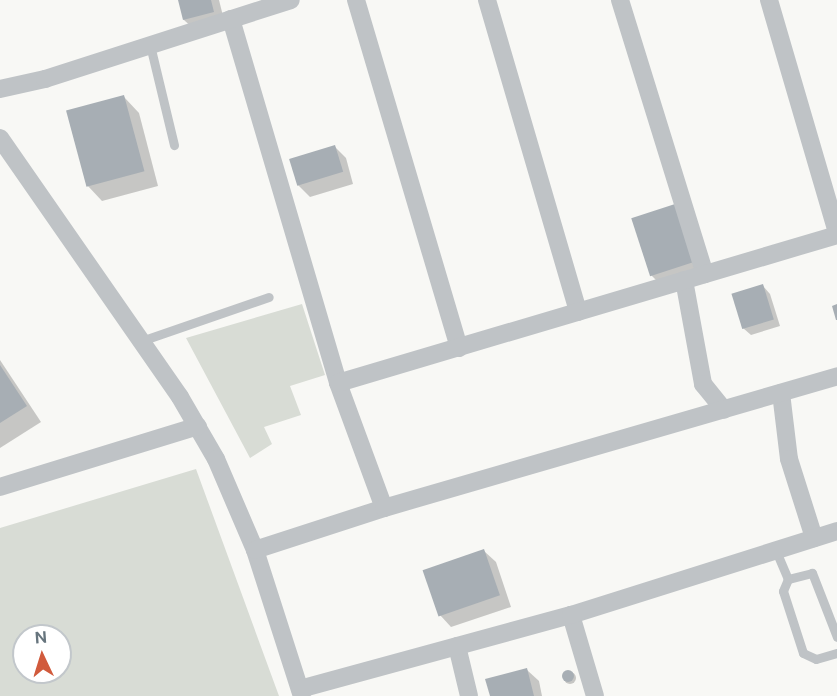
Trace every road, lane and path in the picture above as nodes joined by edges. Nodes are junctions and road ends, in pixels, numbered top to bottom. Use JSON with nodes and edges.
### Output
{"nodes":[{"id":1,"x":291,"y":0,"type":"edge"},
{"id":2,"x":356,"y":0,"type":"edge"},
{"id":3,"x":487,"y":0,"type":"edge"},
{"id":4,"x":620,"y":0,"type":"edge"},
{"id":5,"x":769,"y":0,"type":"edge"},
{"id":6,"x":231,"y":19,"type":"junction"},
{"id":7,"x":150,"y":45,"type":"junction"},
{"id":8,"x":0,"y":89,"type":"edge"},
{"id":9,"x":0,"y":138,"type":"edge"},
{"id":10,"x":174,"y":145,"type":"dead end"},
{"id":11,"x":837,"y":234,"type":"edge"},
{"id":12,"x":705,"y":274,"type":"junction"},
{"id":13,"x":684,"y":280,"type":"junction"},
{"id":14,"x":269,"y":297,"type":"dead end"},
{"id":15,"x":578,"y":312,"type":"junction"},
{"id":16,"x":141,"y":341,"type":"junction"},
{"id":17,"x":459,"y":348,"type":"junction"},
{"id":18,"x":837,"y":376,"type":"edge"},
{"id":19,"x":338,"y":383,"type":"junction"},
{"id":20,"x":780,"y":393,"type":"junction"},
{"id":21,"x":724,"y":410,"type":"junction"},
{"id":22,"x":198,"y":426,"type":"junction"},
{"id":23,"x":0,"y":487,"type":"edge"},
{"id":24,"x":384,"y":508,"type":"junction"},
{"id":25,"x":837,"y":531,"type":"edge"},
{"id":26,"x":814,"y":538,"type":"junction"},
{"id":27,"x":255,"y":550,"type":"junction"},
{"id":28,"x":776,"y":551,"type":"junction"},
{"id":29,"x":788,"y":579,"type":"junction"},
{"id":30,"x":571,"y":615,"type":"junction"},
{"id":31,"x":837,"y":637,"type":"edge"},
{"id":32,"x":457,"y":646,"type":"junction"},
{"id":33,"x":837,"y":653,"type":"edge"},
{"id":34,"x":301,"y":692,"type":"edge"},
{"id":35,"x":469,"y":696,"type":"edge"},
{"id":36,"x":595,"y":696,"type":"edge"}],
"edges":[{"from":1,"to":6,"type":"street"},
{"from":2,"to":17,"type":"street"},
{"from":3,"to":15,"type":"street"},
{"from":4,"to":12,"type":"street"},
{"from":5,"to":11,"type":"street"},
{"from":6,"to":7,"type":"street"},
{"from":6,"to":19,"type":"street"},
{"from":7,"to":8,"type":"street"},
{"from":7,"to":10,"type":"lane"},
{"from":9,"to":16,"type":"street"},
{"from":11,"to":12,"type":"street"},
{"from":12,"to":13,"type":"street"},
{"from":13,"to":15,"type":"street"},
{"from":13,"to":21,"type":"street"},
{"from":14,"to":16,"type":"lane"},
{"from":15,"to":17,"type":"street"},
{"from":16,"to":22,"type":"street"},
{"from":17,"to":19,"type":"street"},
{"from":18,"to":20,"type":"street"},
{"from":19,"to":24,"type":"street"},
{"from":20,"to":21,"type":"street"},
{"from":20,"to":26,"type":"street"},
{"from":21,"to":24,"type":"street"},
{"from":22,"to":23,"type":"street"},
{"from":22,"to":27,"type":"street"},
{"from":24,"to":27,"type":"street"},
{"from":25,"to":26,"type":"street"},
{"from":26,"to":28,"type":"street"},
{"from":27,"to":34,"type":"street"},
{"from":28,"to":29,"type":"lane"},
{"from":28,"to":30,"type":"street"},
{"from":29,"to":31,"type":"lane"},
{"from":29,"to":33,"type":"lane"},
{"from":30,"to":32,"type":"street"},
{"from":30,"to":36,"type":"street"},
{"from":32,"to":34,"type":"street"},
{"from":32,"to":35,"type":"street"}]}
